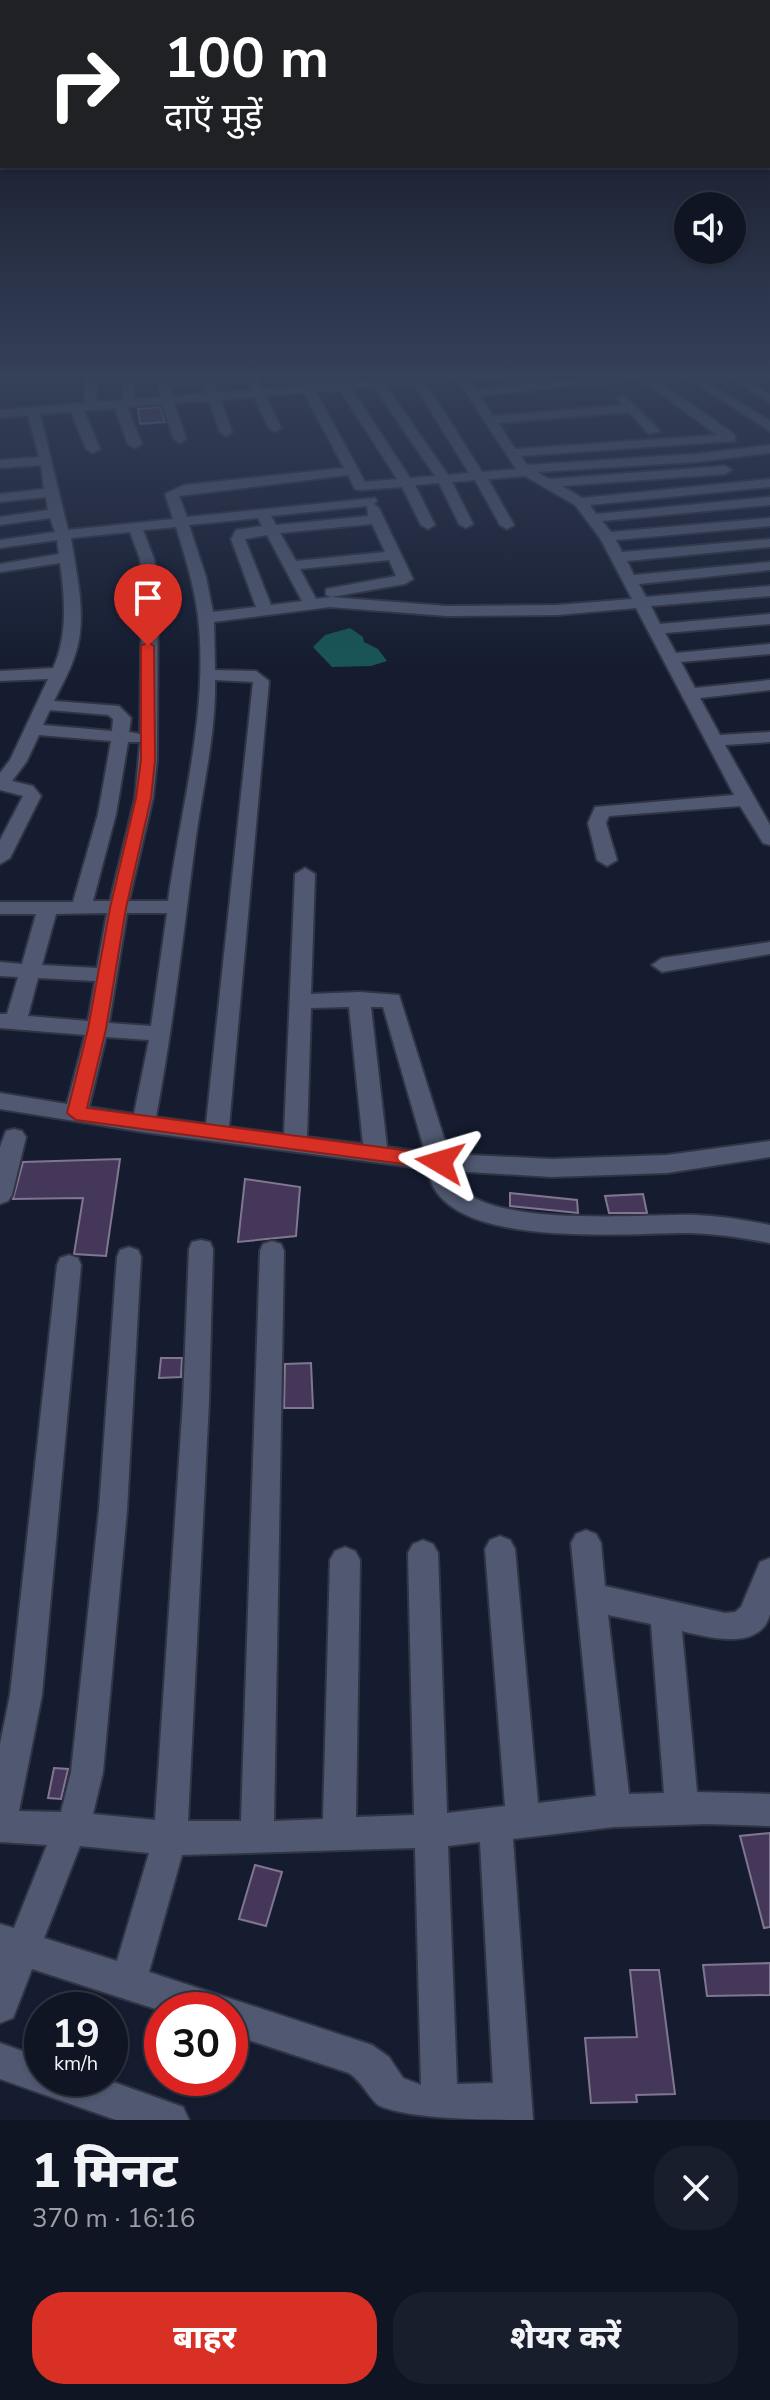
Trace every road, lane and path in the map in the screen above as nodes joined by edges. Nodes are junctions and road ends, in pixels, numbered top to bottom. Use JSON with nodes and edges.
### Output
{"nodes":[{"id":1,"x":49,"y":472,"type":"edge"},
{"id":2,"x":344,"y":472,"type":"edge"},
{"id":3,"x":352,"y":472,"type":"edge"},
{"id":4,"x":400,"y":472,"type":"edge"},
{"id":5,"x":439,"y":472,"type":"edge"},
{"id":6,"x":475,"y":472,"type":"edge"},
{"id":7,"x":511,"y":472,"type":"edge"},
{"id":8,"x":529,"y":472,"type":"edge"},
{"id":9,"x":655,"y":472,"type":"edge"},
{"id":10,"x":704,"y":472,"type":"edge"},
{"id":11,"x":478,"y":476,"type":"junction"},
{"id":12,"x":658,"y":476,"type":"junction"},
{"id":13,"x":444,"y":479,"type":"junction"},
{"id":14,"x":407,"y":482,"type":"junction"},
{"id":15,"x":548,"y":483,"type":"junction"},
{"id":16,"x":770,"y":483,"type":"edge"},
{"id":17,"x":360,"y":486,"type":"junction"},
{"id":18,"x":4,"y":490,"type":"edge"},
{"id":19,"x":52,"y":492,"type":"junction"},
{"id":20,"x":671,"y":494,"type":"junction"},
{"id":21,"x":370,"y":501,"type":"junction"},
{"id":22,"x":770,"y":501,"type":"edge"},
{"id":23,"x":580,"y":502,"type":"junction"},
{"id":24,"x":55,"y":513,"type":"junction"},
{"id":25,"x":263,"y":514,"type":"junction"},
{"id":26,"x":594,"y":518,"type":"junction"},
{"id":27,"x":377,"y":519,"type":"junction"},
{"id":28,"x":0,"y":521,"type":"edge"},
{"id":29,"x":181,"y":521,"type":"junction"},
{"id":30,"x":770,"y":522,"type":"edge"},
{"id":31,"x":466,"y":524,"type":"dead end"},
{"id":32,"x":428,"y":525,"type":"dead end"},
{"id":33,"x":507,"y":525,"type":"dead end"},
{"id":34,"x":135,"y":527,"type":"junction"},
{"id":35,"x":272,"y":530,"type":"junction"},
{"id":36,"x":63,"y":535,"type":"junction"},
{"id":37,"x":607,"y":537,"type":"junction"},
{"id":38,"x":770,"y":543,"type":"edge"},
{"id":39,"x":0,"y":544,"type":"edge"},
{"id":40,"x":394,"y":555,"type":"junction"},
{"id":41,"x":69,"y":557,"type":"junction"},
{"id":42,"x":619,"y":557,"type":"junction"},
{"id":43,"x":291,"y":566,"type":"junction"},
{"id":44,"x":770,"y":566,"type":"edge"},
{"id":45,"x":0,"y":568,"type":"edge"},
{"id":46,"x":631,"y":580,"type":"junction"},
{"id":47,"x":770,"y":591,"type":"edge"},
{"id":48,"x":310,"y":600,"type":"junction"},
{"id":49,"x":644,"y":604,"type":"junction"},
{"id":50,"x":266,"y":612,"type":"junction"},
{"id":51,"x":206,"y":618,"type":"junction"},
{"id":52,"x":770,"y":619,"type":"edge"},
{"id":53,"x":657,"y":629,"type":"junction"},
{"id":54,"x":770,"y":649,"type":"edge"},
{"id":55,"x":670,"y":658,"type":"junction"},
{"id":56,"x":60,"y":673,"type":"junction"},
{"id":57,"x":207,"y":675,"type":"junction"},
{"id":58,"x":0,"y":676,"type":"edge"},
{"id":59,"x":770,"y":685,"type":"edge"},
{"id":60,"x":690,"y":694,"type":"junction"},
{"id":61,"x":45,"y":705,"type":"junction"},
{"id":62,"x":33,"y":729,"type":"junction"},
{"id":63,"x":120,"y":737,"type":"junction"},
{"id":64,"x":770,"y":737,"type":"edge"},
{"id":65,"x":148,"y":739,"type":"junction"},
{"id":66,"x":715,"y":741,"type":"junction"},
{"id":67,"x":0,"y":784,"type":"edge"},
{"id":68,"x":745,"y":800,"type":"junction"},
{"id":69,"x":770,"y":839,"type":"edge"},
{"id":70,"x":0,"y":858,"type":"edge"},
{"id":71,"x":607,"y":860,"type":"dead end"},
{"id":72,"x":305,"y":874,"type":"dead end"},
{"id":73,"x":178,"y":907,"type":"junction"},
{"id":74,"x":0,"y":908,"type":"edge"},
{"id":75,"x":48,"y":908,"type":"junction"},
{"id":76,"x":81,"y":908,"type":"junction"},
{"id":77,"x":118,"y":908,"type":"junction"},
{"id":78,"x":770,"y":948,"type":"edge"},
{"id":79,"x":662,"y":965,"type":"dead end"},
{"id":80,"x":0,"y":969,"type":"edge"},
{"id":81,"x":30,"y":971,"type":"junction"},
{"id":82,"x":106,"y":975,"type":"junction"},
{"id":83,"x":359,"y":999,"type":"junction"},
{"id":84,"x":301,"y":1001,"type":"junction"},
{"id":85,"x":8,"y":1022,"type":"edge"},
{"id":86,"x":97,"y":1029,"type":"junction"},
{"id":87,"x":161,"y":1034,"type":"junction"},
{"id":88,"x":0,"y":1101,"type":"edge"},
{"id":89,"x":76,"y":1113,"type":"junction"},
{"id":90,"x":143,"y":1124,"type":"junction"},
{"id":91,"x":217,"y":1133,"type":"junction"},
{"id":92,"x":14,"y":1137,"type":"dead end"},
{"id":93,"x":295,"y":1143,"type":"junction"},
{"id":94,"x":770,"y":1149,"type":"edge"},
{"id":95,"x":376,"y":1154,"type":"junction"},
{"id":96,"x":441,"y":1171,"type":"junction"},
{"id":97,"x":0,"y":1195,"type":"edge"},
{"id":98,"x":770,"y":1234,"type":"edge"},
{"id":99,"x":201,"y":1249,"type":"dead end"},
{"id":100,"x":272,"y":1251,"type":"dead end"},
{"id":101,"x":129,"y":1257,"type":"dead end"},
{"id":102,"x":69,"y":1265,"type":"dead end"},
{"id":103,"x":586,"y":1543,"type":"dead end"},
{"id":104,"x":500,"y":1549,"type":"dead end"},
{"id":105,"x":423,"y":1553,"type":"dead end"},
{"id":106,"x":345,"y":1560,"type":"dead end"},
{"id":107,"x":770,"y":1571,"type":"edge"},
{"id":108,"x":592,"y":1597,"type":"junction"},
{"id":109,"x":665,"y":1614,"type":"junction"},
{"id":110,"x":682,"y":1808,"type":"junction"},
{"id":111,"x":770,"y":1810,"type":"edge"},
{"id":112,"x":614,"y":1811,"type":"junction"},
{"id":113,"x":0,"y":1823,"type":"edge"},
{"id":114,"x":510,"y":1825,"type":"junction"},
{"id":115,"x":71,"y":1828,"type":"junction"},
{"id":116,"x":431,"y":1831,"type":"junction"},
{"id":117,"x":339,"y":1835,"type":"junction"},
{"id":118,"x":170,"y":1838,"type":"junction"},
{"id":119,"x":257,"y":1838,"type":"junction"},
{"id":120,"x":12,"y":1945,"type":"edge"},
{"id":121,"x":128,"y":1983,"type":"junction"},
{"id":122,"x":156,"y":1992,"type":"edge"},
{"id":123,"x":0,"y":2005,"type":"edge"},
{"id":124,"x":248,"y":2022,"type":"edge"},
{"id":125,"x":0,"y":2061,"type":"edge"},
{"id":126,"x":24,"y":2070,"type":"edge"},
{"id":127,"x":100,"y":2096,"type":"edge"},
{"id":128,"x":514,"y":2111,"type":"edge"},
{"id":129,"x":440,"y":2112,"type":"edge"},
{"id":130,"x":170,"y":2120,"type":"edge"}],
"edges":[{"from":1,"to":19,"type":"street"},
{"from":2,"to":29,"type":"street"},
{"from":3,"to":17,"type":"street"},
{"from":4,"to":14,"type":"street"},
{"from":5,"to":13,"type":"street"},
{"from":6,"to":11,"type":"street"},
{"from":7,"to":11,"type":"street"},
{"from":8,"to":15,"type":"street"},
{"from":9,"to":12,"type":"street"},
{"from":10,"to":12,"type":"street"},
{"from":11,"to":13,"type":"street"},
{"from":11,"to":33,"type":"street"},
{"from":12,"to":15,"type":"street"},
{"from":12,"to":20,"type":"street"},
{"from":13,"to":14,"type":"street"},
{"from":13,"to":31,"type":"street"},
{"from":14,"to":17,"type":"street"},
{"from":14,"to":32,"type":"street"},
{"from":15,"to":23,"type":"street"},
{"from":16,"to":20,"type":"street"},
{"from":17,"to":21,"type":"street"},
{"from":18,"to":19,"type":"street"},
{"from":19,"to":24,"type":"street"},
{"from":20,"to":23,"type":"street"},
{"from":21,"to":25,"type":"street"},
{"from":21,"to":27,"type":"street"},
{"from":22,"to":26,"type":"street"},
{"from":23,"to":26,"type":"street"},
{"from":24,"to":28,"type":"street"},
{"from":24,"to":36,"type":"street"},
{"from":25,"to":29,"type":"street"},
{"from":25,"to":35,"type":"street"},
{"from":26,"to":37,"type":"street"},
{"from":27,"to":35,"type":"street"},
{"from":27,"to":40,"type":"street"},
{"from":29,"to":34,"type":"street"},
{"from":29,"to":51,"type":"street"},
{"from":30,"to":37,"type":"street"},
{"from":34,"to":36,"type":"street"},
{"from":34,"to":65,"type":"street"},
{"from":35,"to":43,"type":"street"},
{"from":35,"to":50,"type":"street"},
{"from":36,"to":39,"type":"street"},
{"from":36,"to":41,"type":"street"},
{"from":37,"to":42,"type":"street"},
{"from":38,"to":42,"type":"street"},
{"from":40,"to":43,"type":"street"},
{"from":40,"to":48,"type":"street"},
{"from":41,"to":45,"type":"street"},
{"from":41,"to":56,"type":"street"},
{"from":42,"to":46,"type":"street"},
{"from":43,"to":48,"type":"street"},
{"from":44,"to":46,"type":"street"},
{"from":46,"to":49,"type":"street"},
{"from":47,"to":49,"type":"street"},
{"from":48,"to":49,"type":"street"},
{"from":48,"to":50,"type":"street"},
{"from":49,"to":53,"type":"street"},
{"from":50,"to":51,"type":"street"},
{"from":51,"to":57,"type":"street"},
{"from":52,"to":53,"type":"street"},
{"from":53,"to":55,"type":"street"},
{"from":54,"to":55,"type":"street"},
{"from":55,"to":60,"type":"street"},
{"from":56,"to":58,"type":"street"},
{"from":56,"to":61,"type":"street"},
{"from":57,"to":73,"type":"street"},
{"from":57,"to":91,"type":"street"},
{"from":59,"to":60,"type":"street"},
{"from":60,"to":66,"type":"street"},
{"from":61,"to":62,"type":"street"},
{"from":61,"to":63,"type":"street"},
{"from":62,"to":63,"type":"street"},
{"from":62,"to":67,"type":"street"},
{"from":63,"to":65,"type":"street"},
{"from":63,"to":76,"type":"street"},
{"from":64,"to":66,"type":"street"},
{"from":65,"to":77,"type":"street"},
{"from":66,"to":68,"type":"street"},
{"from":67,"to":70,"type":"street"},
{"from":68,"to":69,"type":"street"},
{"from":68,"to":71,"type":"street"},
{"from":72,"to":84,"type":"street"},
{"from":73,"to":77,"type":"street"},
{"from":73,"to":87,"type":"street"},
{"from":74,"to":75,"type":"street"},
{"from":75,"to":76,"type":"street"},
{"from":75,"to":81,"type":"street"},
{"from":76,"to":77,"type":"street"},
{"from":77,"to":82,"type":"street"},
{"from":78,"to":79,"type":"street"},
{"from":80,"to":81,"type":"street"},
{"from":81,"to":82,"type":"street"},
{"from":81,"to":85,"type":"street"},
{"from":82,"to":86,"type":"street"},
{"from":83,"to":84,"type":"street"},
{"from":83,"to":95,"type":"street"},
{"from":83,"to":96,"type":"street"},
{"from":84,"to":93,"type":"street"},
{"from":85,"to":86,"type":"street"},
{"from":86,"to":87,"type":"street"},
{"from":86,"to":89,"type":"street"},
{"from":87,"to":90,"type":"street"},
{"from":88,"to":89,"type":"street"},
{"from":89,"to":90,"type":"street"},
{"from":90,"to":91,"type":"street"},
{"from":91,"to":93,"type":"street"},
{"from":92,"to":97,"type":"street"},
{"from":93,"to":95,"type":"street"},
{"from":94,"to":96,"type":"street"},
{"from":95,"to":96,"type":"street"},
{"from":96,"to":98,"type":"street"},
{"from":99,"to":118,"type":"street"},
{"from":100,"to":119,"type":"street"},
{"from":101,"to":115,"type":"street"},
{"from":102,"to":113,"type":"street"},
{"from":103,"to":108,"type":"street"},
{"from":104,"to":114,"type":"street"},
{"from":105,"to":116,"type":"street"},
{"from":106,"to":117,"type":"street"},
{"from":107,"to":109,"type":"street"},
{"from":108,"to":109,"type":"street"},
{"from":108,"to":112,"type":"street"},
{"from":109,"to":110,"type":"street"},
{"from":110,"to":111,"type":"street"},
{"from":110,"to":112,"type":"street"},
{"from":112,"to":114,"type":"street"},
{"from":113,"to":115,"type":"street"},
{"from":114,"to":116,"type":"street"},
{"from":114,"to":128,"type":"street"},
{"from":115,"to":118,"type":"street"},
{"from":115,"to":120,"type":"street"},
{"from":116,"to":117,"type":"street"},
{"from":116,"to":129,"type":"street"},
{"from":117,"to":119,"type":"street"},
{"from":118,"to":119,"type":"street"},
{"from":118,"to":121,"type":"street"},
{"from":120,"to":121,"type":"street"},
{"from":120,"to":123,"type":"street"},
{"from":121,"to":122,"type":"street"},
{"from":124,"to":129,"type":"street"},
{"from":125,"to":126,"type":"street"},
{"from":127,"to":130,"type":"street"},
{"from":128,"to":129,"type":"street"}]}
